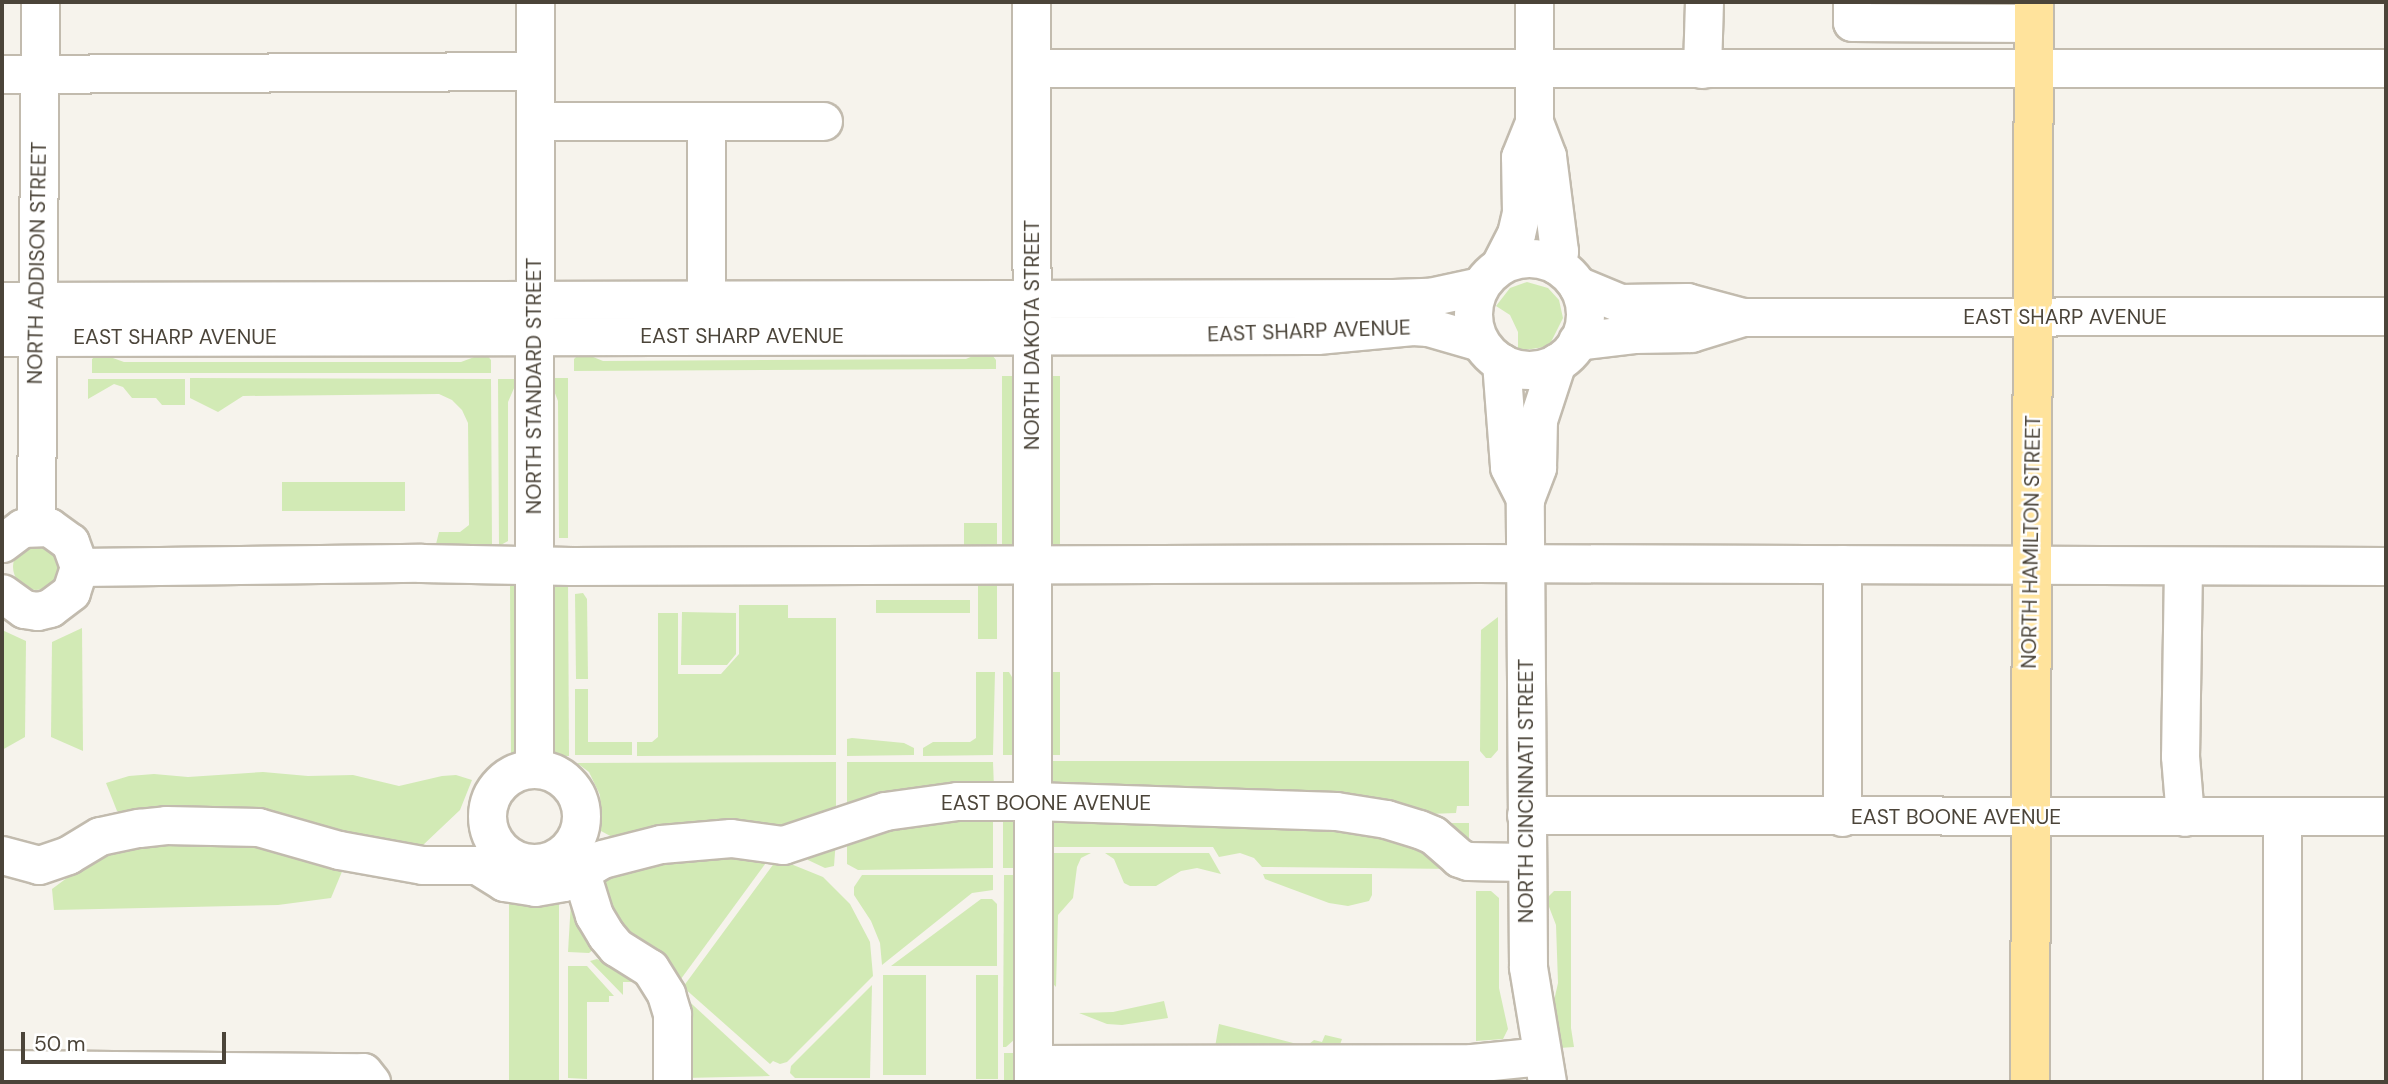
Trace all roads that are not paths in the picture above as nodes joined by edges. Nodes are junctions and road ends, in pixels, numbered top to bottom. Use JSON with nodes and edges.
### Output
{"nodes":[{"id":1,"x":40,"y":2,"type":"edge"},
{"id":2,"x":535,"y":2,"type":"edge"},
{"id":3,"x":1031,"y":2,"type":"edge"},
{"id":4,"x":1534,"y":2,"type":"edge"},
{"id":5,"x":1704,"y":2,"type":"edge"},
{"id":6,"x":1852,"y":2,"type":"edge"},
{"id":7,"x":2034,"y":13,"type":"edge"},
{"id":8,"x":1031,"y":68,"type":"junction"},
{"id":9,"x":2034,"y":68,"type":"junction"},
{"id":10,"x":2386,"y":68,"type":"edge"},
{"id":11,"x":1534,"y":69,"type":"junction"},
{"id":12,"x":1702,"y":69,"type":"junction"},
{"id":13,"x":535,"y":71,"type":"junction"},
{"id":14,"x":2,"y":74,"type":"edge"},
{"id":15,"x":40,"y":74,"type":"junction"},
{"id":16,"x":535,"y":121,"type":"junction"},
{"id":17,"x":706,"y":121,"type":"junction"},
{"id":18,"x":823,"y":121,"type":"dead end"},
{"id":19,"x":1534,"y":121,"type":"junction"},
{"id":20,"x":1567,"y":275,"type":"junction"},
{"id":21,"x":1490,"y":276,"type":"junction"},
{"id":22,"x":1032,"y":299,"type":"junction"},
{"id":23,"x":534,"y":300,"type":"junction"},
{"id":24,"x":706,"y":300,"type":"junction"},
{"id":25,"x":19,"y":301,"type":"edge"},
{"id":26,"x":2386,"y":316,"type":"edge"},
{"id":27,"x":1744,"y":317,"type":"junction"},
{"id":28,"x":2035,"y":317,"type":"junction"},
{"id":29,"x":1032,"y":335,"type":"junction"},
{"id":30,"x":19,"y":337,"type":"edge"},
{"id":31,"x":534,"y":337,"type":"junction"},
{"id":32,"x":1490,"y":352,"type":"junction"},
{"id":33,"x":1567,"y":352,"type":"junction"},
{"id":34,"x":1525,"y":499,"type":"junction"},
{"id":35,"x":36,"y":525,"type":"junction"},
{"id":36,"x":2,"y":543,"type":"edge"},
{"id":37,"x":533,"y":563,"type":"junction"},
{"id":38,"x":1526,"y":564,"type":"junction"},
{"id":39,"x":1842,"y":564,"type":"junction"},
{"id":40,"x":2029,"y":565,"type":"junction"},
{"id":41,"x":1033,"y":566,"type":"junction"},
{"id":42,"x":2386,"y":566,"type":"edge"},
{"id":43,"x":79,"y":567,"type":"junction"},
{"id":44,"x":2183,"y":567,"type":"junction"},
{"id":45,"x":2,"y":593,"type":"edge"},
{"id":46,"x":534,"y":769,"type":"dead end"},
{"id":47,"x":1033,"y":801,"type":"junction"},
{"id":48,"x":1526,"y":815,"type":"junction"},
{"id":49,"x":2386,"y":816,"type":"edge"},
{"id":50,"x":1842,"y":817,"type":"junction"},
{"id":51,"x":2031,"y":817,"type":"junction"},
{"id":52,"x":2185,"y":817,"type":"junction"},
{"id":53,"x":2282,"y":817,"type":"junction"},
{"id":54,"x":2,"y":855,"type":"edge"},
{"id":55,"x":1525,"y":862,"type":"junction"},
{"id":56,"x":581,"y":873,"type":"junction"},
{"id":57,"x":2,"y":1069,"type":"edge"},
{"id":58,"x":1545,"y":1069,"type":"edge"},
{"id":59,"x":1033,"y":1073,"type":"edge"},
{"id":60,"x":1262,"y":1073,"type":"edge"},
{"id":61,"x":371,"y":1082,"type":"edge"},
{"id":62,"x":672,"y":1082,"type":"edge"},
{"id":63,"x":2029,"y":1082,"type":"edge"},
{"id":64,"x":2282,"y":1082,"type":"edge"}],
"edges":[{"from":1,"to":15,"type":"street","name":"NORTH ADDISON STREET"},
{"from":2,"to":13,"type":"street","name":"NORTH STANDARD STREET"},
{"from":3,"to":8,"type":"street","name":"NORTH DAKOTA STREET"},
{"from":4,"to":11,"type":"street"},
{"from":5,"to":12,"type":"street"},
{"from":6,"to":7,"type":"street"},
{"from":7,"to":9,"type":"main road","name":"NORTH HAMILTON STREET"},
{"from":8,"to":11,"type":"street"},
{"from":8,"to":22,"type":"street","name":"NORTH DAKOTA STREET"},
{"from":9,"to":10,"type":"street"},
{"from":9,"to":12,"type":"street"},
{"from":9,"to":28,"type":"main road","name":"NORTH HAMILTON STREET"},
{"from":11,"to":12,"type":"street"},
{"from":11,"to":19,"type":"street"},
{"from":13,"to":15,"type":"street"},
{"from":13,"to":16,"type":"street","name":"NORTH STANDARD STREET"},
{"from":14,"to":15,"type":"street"},
{"from":15,"to":25,"type":"street","name":"NORTH ADDISON STREET"},
{"from":16,"to":17,"type":"street"},
{"from":16,"to":23,"type":"street","name":"NORTH STANDARD STREET"},
{"from":17,"to":18,"type":"street"},
{"from":17,"to":24,"type":"street"},
{"from":19,"to":20,"type":"street"},
{"from":19,"to":21,"type":"street"},
{"from":20,"to":21,"type":"street"},
{"from":20,"to":27,"type":"street","name":"EAST SHARP AVENUE"},
{"from":20,"to":33,"type":"street"},
{"from":21,"to":22,"type":"street","name":"EAST SHARP AVENUE"},
{"from":21,"to":32,"type":"street"},
{"from":22,"to":24,"type":"street","name":"EAST SHARP AVENUE"},
{"from":22,"to":29,"type":"street","name":"NORTH DAKOTA STREET"},
{"from":23,"to":24,"type":"street","name":"EAST SHARP AVENUE"},
{"from":23,"to":25,"type":"street","name":"EAST SHARP AVENUE"},
{"from":23,"to":31,"type":"street","name":"NORTH STANDARD STREET"},
{"from":25,"to":30,"type":"street","name":"NORTH ADDISON STREET"},
{"from":26,"to":28,"type":"street","name":"EAST SHARP AVENUE"},
{"from":27,"to":28,"type":"street","name":"EAST SHARP AVENUE"},
{"from":27,"to":33,"type":"street","name":"EAST SHARP AVENUE"},
{"from":28,"to":40,"type":"main road","name":"NORTH HAMILTON STREET"},
{"from":29,"to":31,"type":"street","name":"EAST SHARP AVENUE"},
{"from":29,"to":32,"type":"street","name":"EAST SHARP AVENUE"},
{"from":29,"to":41,"type":"street","name":"NORTH DAKOTA STREET"},
{"from":30,"to":31,"type":"street","name":"EAST SHARP AVENUE"},
{"from":30,"to":35,"type":"street","name":"NORTH ADDISON STREET"},
{"from":31,"to":37,"type":"street","name":"NORTH STANDARD STREET"},
{"from":32,"to":33,"type":"street"},
{"from":32,"to":34,"type":"street","name":"NORTH CINCINNATI STREET"},
{"from":33,"to":34,"type":"street","name":"NORTH CINCINNATI STREET"},
{"from":34,"to":38,"type":"street","name":"NORTH CINCINNATI STREET"},
{"from":35,"to":36,"type":"street"},
{"from":35,"to":43,"type":"street"},
{"from":37,"to":41,"type":"street"},
{"from":37,"to":43,"type":"street"},
{"from":37,"to":46,"type":"street","name":"NORTH STANDARD STREET"},
{"from":38,"to":39,"type":"street"},
{"from":38,"to":41,"type":"street"},
{"from":38,"to":48,"type":"street","name":"NORTH CINCINNATI STREET"},
{"from":39,"to":40,"type":"street"},
{"from":39,"to":50,"type":"street"},
{"from":40,"to":44,"type":"street"},
{"from":40,"to":51,"type":"main road","name":"NORTH HAMILTON STREET"},
{"from":41,"to":47,"type":"street","name":"NORTH DAKOTA STREET"},
{"from":42,"to":44,"type":"street"},
{"from":43,"to":45,"type":"street"},
{"from":44,"to":52,"type":"street"},
{"from":47,"to":55,"type":"street","name":"EAST BOONE AVENUE"},
{"from":47,"to":56,"type":"street","name":"EAST BOONE AVENUE"},
{"from":47,"to":59,"type":"street","name":"NORTH DAKOTA STREET"},
{"from":48,"to":50,"type":"street","name":"EAST BOONE AVENUE"},
{"from":48,"to":55,"type":"street","name":"NORTH CINCINNATI STREET"},
{"from":49,"to":53,"type":"street","name":"EAST BOONE AVENUE"},
{"from":50,"to":51,"type":"street","name":"EAST BOONE AVENUE"},
{"from":51,"to":52,"type":"street","name":"EAST BOONE AVENUE"},
{"from":51,"to":63,"type":"main road","name":"NORTH HAMILTON STREET"},
{"from":52,"to":53,"type":"street","name":"EAST BOONE AVENUE"},
{"from":53,"to":64,"type":"street"},
{"from":54,"to":56,"type":"street","name":"EAST BOONE AVENUE"},
{"from":55,"to":58,"type":"street","name":"NORTH CINCINNATI STREET"},
{"from":56,"to":62,"type":"street"},
{"from":57,"to":61,"type":"street"},
{"from":58,"to":60,"type":"street"},
{"from":59,"to":60,"type":"street"}]}
